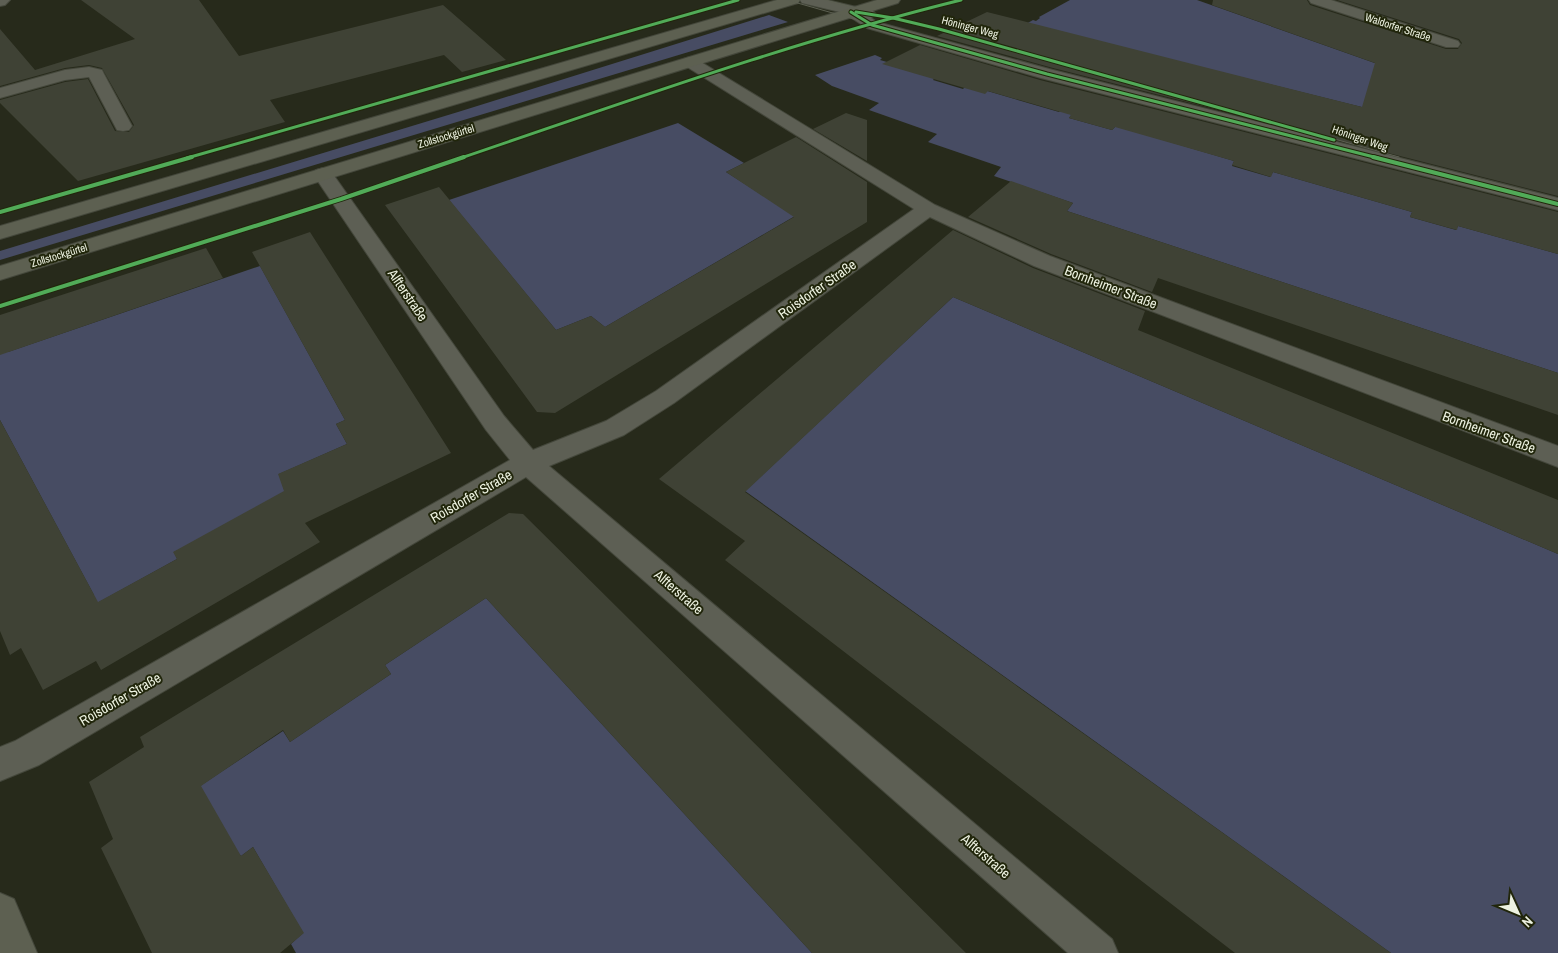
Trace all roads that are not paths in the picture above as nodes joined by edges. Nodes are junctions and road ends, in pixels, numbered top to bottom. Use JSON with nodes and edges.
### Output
{"nodes":[{"id":1,"x":793,"y":0,"type":"edge"},
{"id":2,"x":807,"y":0,"type":"edge"},
{"id":3,"x":893,"y":0,"type":"edge"},
{"id":4,"x":1316,"y":0,"type":"edge"},
{"id":5,"x":851,"y":12,"type":"junction"},
{"id":6,"x":1452,"y":44,"type":"dead end"},
{"id":7,"x":690,"y":62,"type":"junction"},
{"id":8,"x":0,"y":93,"type":"edge"},
{"id":9,"x":123,"y":126,"type":"dead end"},
{"id":10,"x":323,"y":174,"type":"junction"},
{"id":11,"x":1558,"y":204,"type":"edge"},
{"id":12,"x":928,"y":209,"type":"junction"},
{"id":13,"x":0,"y":233,"type":"edge"},
{"id":14,"x":0,"y":273,"type":"edge"},
{"id":15,"x":1558,"y":457,"type":"edge"},
{"id":16,"x":528,"y":462,"type":"junction"},
{"id":17,"x":0,"y":764,"type":"edge"},
{"id":18,"x":0,"y":913,"type":"edge"},
{"id":19,"x":17,"y":953,"type":"edge"},
{"id":20,"x":1098,"y":953,"type":"edge"}],
"edges":[{"from":1,"to":13,"type":"main road"},
{"from":2,"to":5,"type":"street","name":"Höninger Weg"},
{"from":3,"to":5,"type":"main road","name":"Zollstockgürtel"},
{"from":4,"to":6,"type":"street","name":"Waldorfer Straße"},
{"from":5,"to":7,"type":"main road","name":"Zollstockgürtel"},
{"from":5,"to":11,"type":"street","name":"Höninger Weg"},
{"from":7,"to":10,"type":"main road","name":"Zollstockgürtel"},
{"from":7,"to":12,"type":"street","name":"Bornheimer Straße"},
{"from":8,"to":9,"type":"street"},
{"from":10,"to":14,"type":"main road","name":"Zollstockgürtel"},
{"from":10,"to":16,"type":"street","name":"Alfterstraße"},
{"from":12,"to":15,"type":"street","name":"Bornheimer Straße"},
{"from":12,"to":16,"type":"street","name":"Roisdorfer Straße"},
{"from":16,"to":17,"type":"street","name":"Roisdorfer Straße"},
{"from":16,"to":20,"type":"street","name":"Alfterstraße"},
{"from":18,"to":19,"type":"main road"}]}
